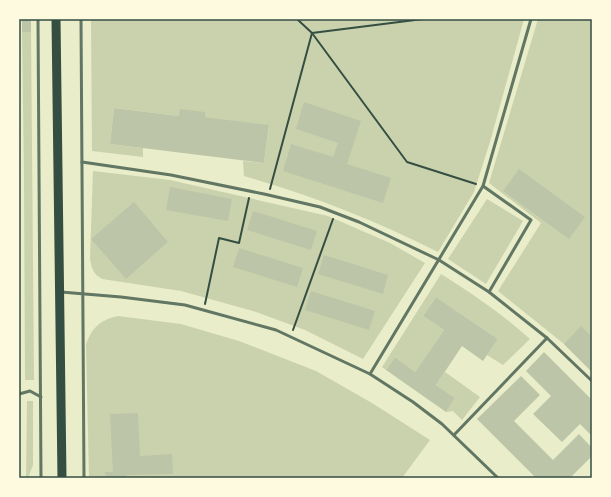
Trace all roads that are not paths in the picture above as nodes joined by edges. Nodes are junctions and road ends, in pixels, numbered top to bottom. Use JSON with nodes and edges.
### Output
{"nodes":[{"id":1,"x":38,"y":19,"type":"edge"},
{"id":2,"x":56,"y":19,"type":"edge"},
{"id":3,"x":81,"y":19,"type":"edge"},
{"id":4,"x":531,"y":19,"type":"edge"},
{"id":5,"x":82,"y":162,"type":"junction"},
{"id":6,"x":483,"y":186,"type":"junction"},
{"id":7,"x":439,"y":260,"type":"junction"},
{"id":8,"x":60,"y":292,"type":"junction"},
{"id":9,"x":490,"y":292,"type":"junction"},
{"id":10,"x":82,"y":294,"type":"junction"},
{"id":11,"x":547,"y":338,"type":"junction"},
{"id":12,"x":370,"y":374,"type":"junction"},
{"id":13,"x":592,"y":381,"type":"edge"},
{"id":14,"x":19,"y":394,"type":"edge"},
{"id":15,"x":41,"y":397,"type":"junction"},
{"id":16,"x":454,"y":436,"type":"junction"},
{"id":17,"x":41,"y":478,"type":"edge"},
{"id":18,"x":62,"y":478,"type":"edge"},
{"id":19,"x":84,"y":478,"type":"edge"},
{"id":20,"x":498,"y":478,"type":"edge"}],
"edges":[{"from":1,"to":15,"type":"lane"},
{"from":2,"to":8,"type":"highway"},
{"from":3,"to":5,"type":"lane"},
{"from":4,"to":6,"type":"lane"},
{"from":5,"to":7,"type":"lane"},
{"from":5,"to":10,"type":"lane"},
{"from":6,"to":7,"type":"lane"},
{"from":6,"to":9,"type":"lane"},
{"from":7,"to":9,"type":"lane"},
{"from":7,"to":12,"type":"lane"},
{"from":8,"to":10,"type":"lane"},
{"from":8,"to":18,"type":"highway"},
{"from":9,"to":11,"type":"lane"},
{"from":10,"to":12,"type":"lane"},
{"from":10,"to":19,"type":"lane"},
{"from":11,"to":13,"type":"lane"},
{"from":11,"to":16,"type":"lane"},
{"from":12,"to":16,"type":"lane"},
{"from":14,"to":15,"type":"lane"},
{"from":15,"to":17,"type":"lane"},
{"from":16,"to":20,"type":"lane"}]}
